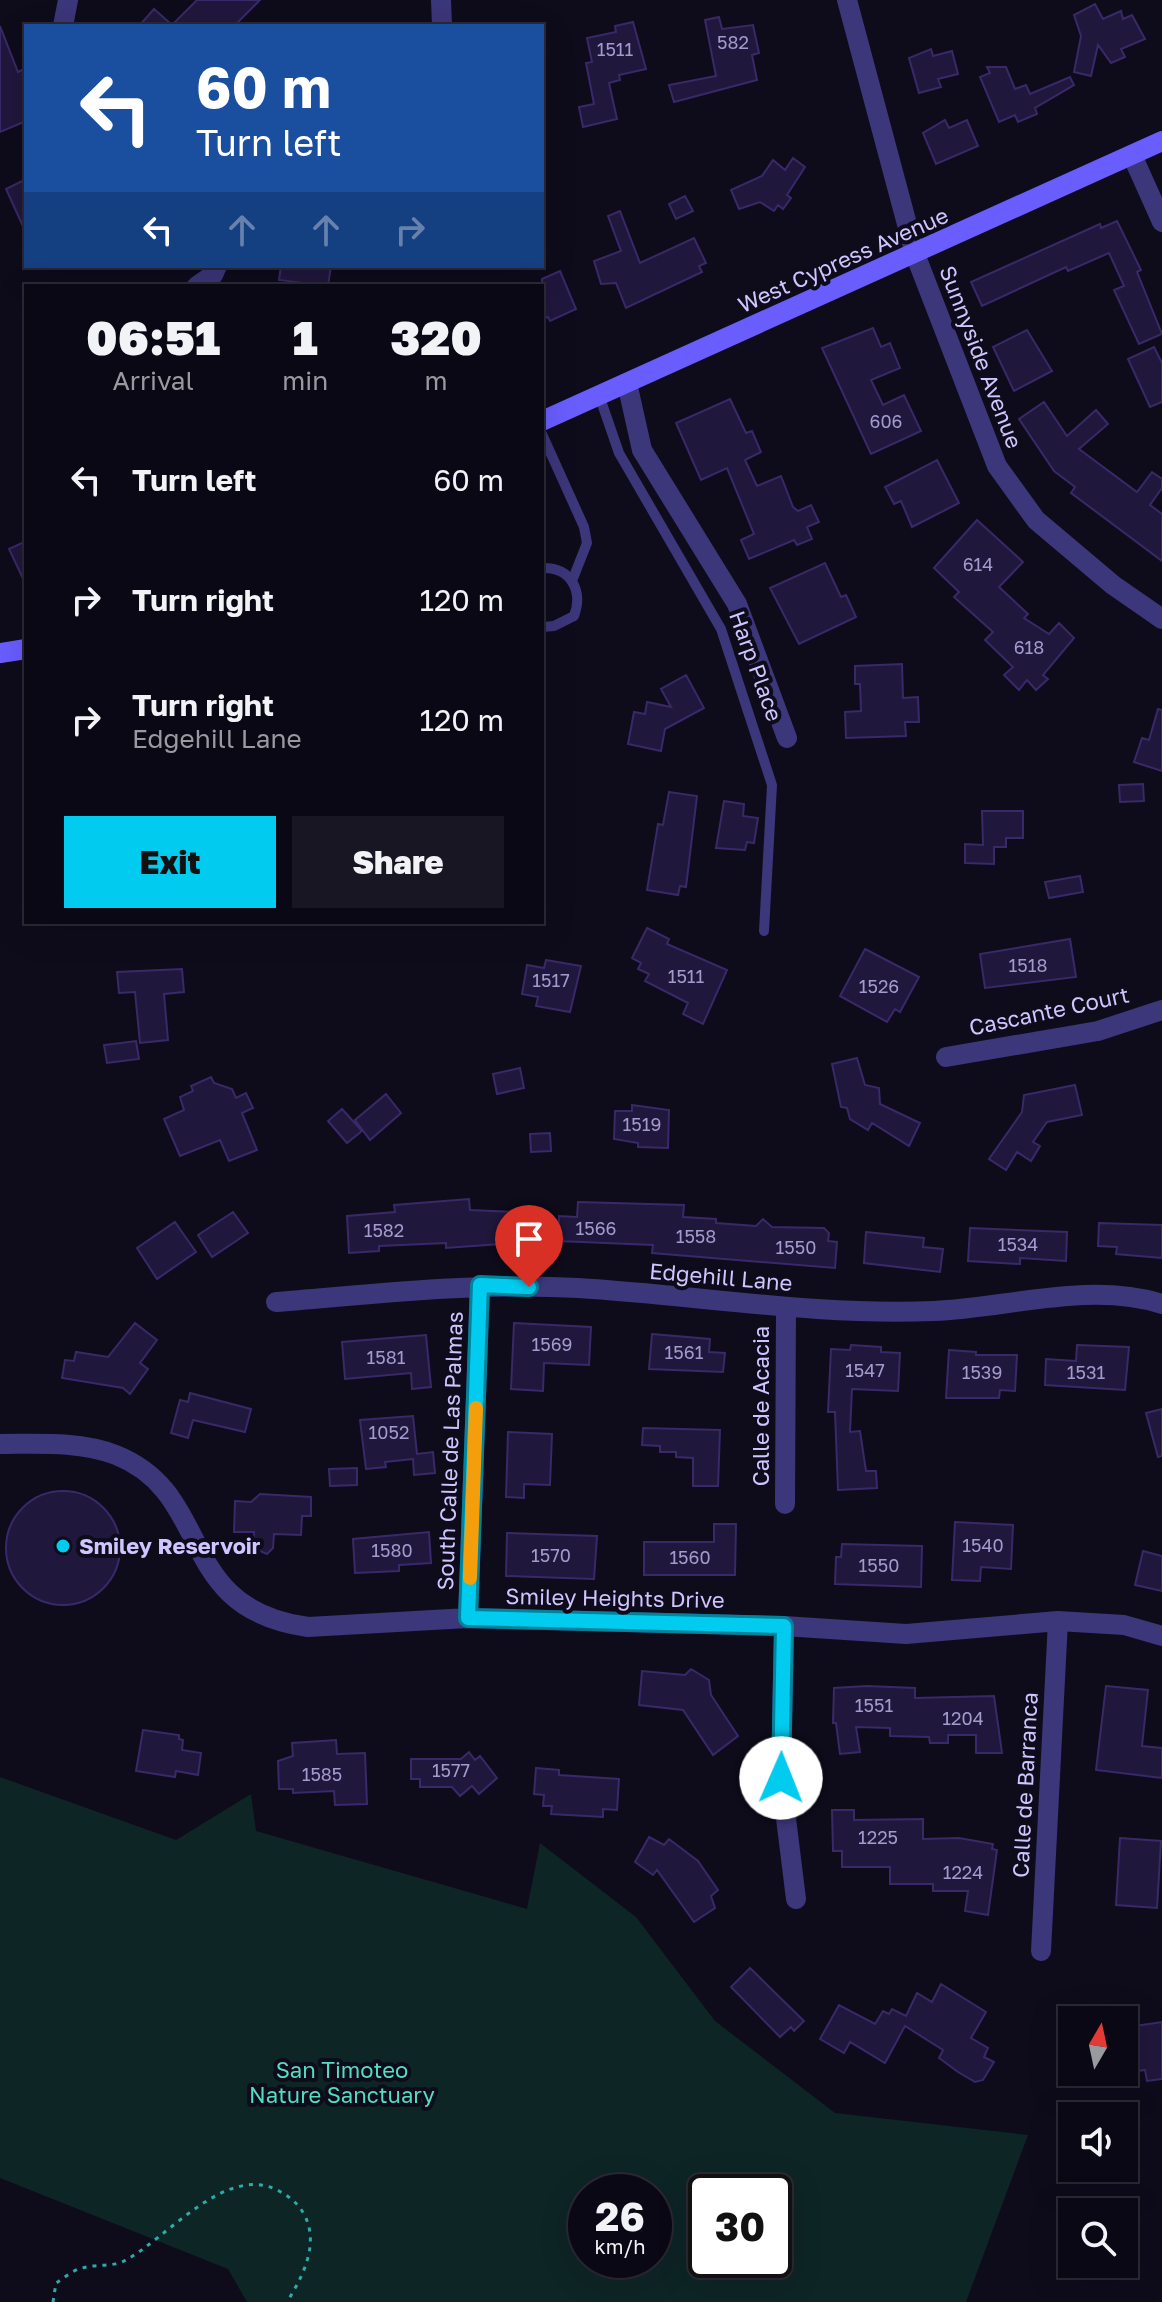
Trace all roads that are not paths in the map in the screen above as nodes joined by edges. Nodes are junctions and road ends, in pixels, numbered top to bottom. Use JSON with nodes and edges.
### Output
{"nodes":[{"id":1,"x":68,"y":0,"type":"edge"},
{"id":2,"x":441,"y":0,"type":"edge"},
{"id":3,"x":847,"y":0,"type":"edge"},
{"id":4,"x":63,"y":24,"type":"edge"},
{"id":5,"x":442,"y":24,"type":"edge"},
{"id":6,"x":1162,"y":141,"type":"edge"},
{"id":7,"x":1132,"y":155,"type":"junction"},
{"id":8,"x":1162,"y":222,"type":"edge"},
{"id":9,"x":915,"y":254,"type":"junction"},
{"id":10,"x":216,"y":268,"type":"edge"},
{"id":11,"x":200,"y":284,"type":"edge"},
{"id":12,"x":627,"y":383,"type":"junction"},
{"id":13,"x":599,"y":395,"type":"junction"},
{"id":14,"x":544,"y":420,"type":"edge"},
{"id":15,"x":544,"y":438,"type":"edge"},
{"id":16,"x":544,"y":568,"type":"edge"},
{"id":17,"x":572,"y":581,"type":"junction"},
{"id":18,"x":1162,"y":619,"type":"edge"},
{"id":19,"x":544,"y":627,"type":"edge"},
{"id":20,"x":24,"y":649,"type":"edge"},
{"id":21,"x":0,"y":653,"type":"edge"},
{"id":22,"x":787,"y":738,"type":"dead end"},
{"id":23,"x":764,"y":931,"type":"dead end"},
{"id":24,"x":1162,"y":1010,"type":"edge"},
{"id":25,"x":946,"y":1057,"type":"dead end"},
{"id":26,"x":480,"y":1285,"type":"junction"},
{"id":27,"x":276,"y":1302,"type":"dead end"},
{"id":28,"x":1162,"y":1304,"type":"edge"},
{"id":29,"x":786,"y":1308,"type":"junction"},
{"id":30,"x":0,"y":1444,"type":"edge"},
{"id":31,"x":785,"y":1504,"type":"dead end"},
{"id":32,"x":468,"y":1618,"type":"junction"},
{"id":33,"x":1058,"y":1621,"type":"junction"},
{"id":34,"x":784,"y":1626,"type":"junction"},
{"id":35,"x":1162,"y":1636,"type":"edge"},
{"id":36,"x":796,"y":1899,"type":"dead end"},
{"id":37,"x":1041,"y":1951,"type":"dead end"}],
"edges":[{"from":1,"to":4,"type":"street"},
{"from":2,"to":5,"type":"street"},
{"from":3,"to":9,"type":"street","name":"Sunnyside Avenue"},
{"from":6,"to":7,"type":"main road","name":"West Cypress Avenue"},
{"from":7,"to":8,"type":"street"},
{"from":7,"to":9,"type":"main road","name":"West Cypress Avenue"},
{"from":9,"to":12,"type":"main road","name":"West Cypress Avenue"},
{"from":9,"to":18,"type":"street","name":"Sunnyside Avenue"},
{"from":10,"to":11,"type":"street"},
{"from":12,"to":13,"type":"main road","name":"West Cypress Avenue"},
{"from":12,"to":22,"type":"street","name":"Harp Place"},
{"from":13,"to":14,"type":"main road","name":"West Cypress Avenue"},
{"from":13,"to":23,"type":"lane","name":"Harp Place"},
{"from":15,"to":17,"type":"lane"},
{"from":16,"to":17,"type":"lane"},
{"from":17,"to":19,"type":"lane"},
{"from":20,"to":21,"type":"main road"},
{"from":24,"to":25,"type":"street","name":"Cascante Court"},
{"from":26,"to":27,"type":"street","name":"Edgehill Lane"},
{"from":26,"to":29,"type":"street","name":"Edgehill Lane"},
{"from":26,"to":32,"type":"street","name":"South Calle de Las Palmas"},
{"from":28,"to":29,"type":"street","name":"Edgehill Lane"},
{"from":29,"to":31,"type":"street","name":"Calle de Acacia"},
{"from":30,"to":32,"type":"street","name":"Smiley Heights Drive"},
{"from":32,"to":34,"type":"street","name":"Smiley Heights Drive"},
{"from":33,"to":34,"type":"street","name":"Smiley Heights Drive"},
{"from":33,"to":35,"type":"street","name":"Smiley Heights Drive"},
{"from":33,"to":37,"type":"street","name":"Calle de Barranca"},
{"from":34,"to":36,"type":"street"}]}
